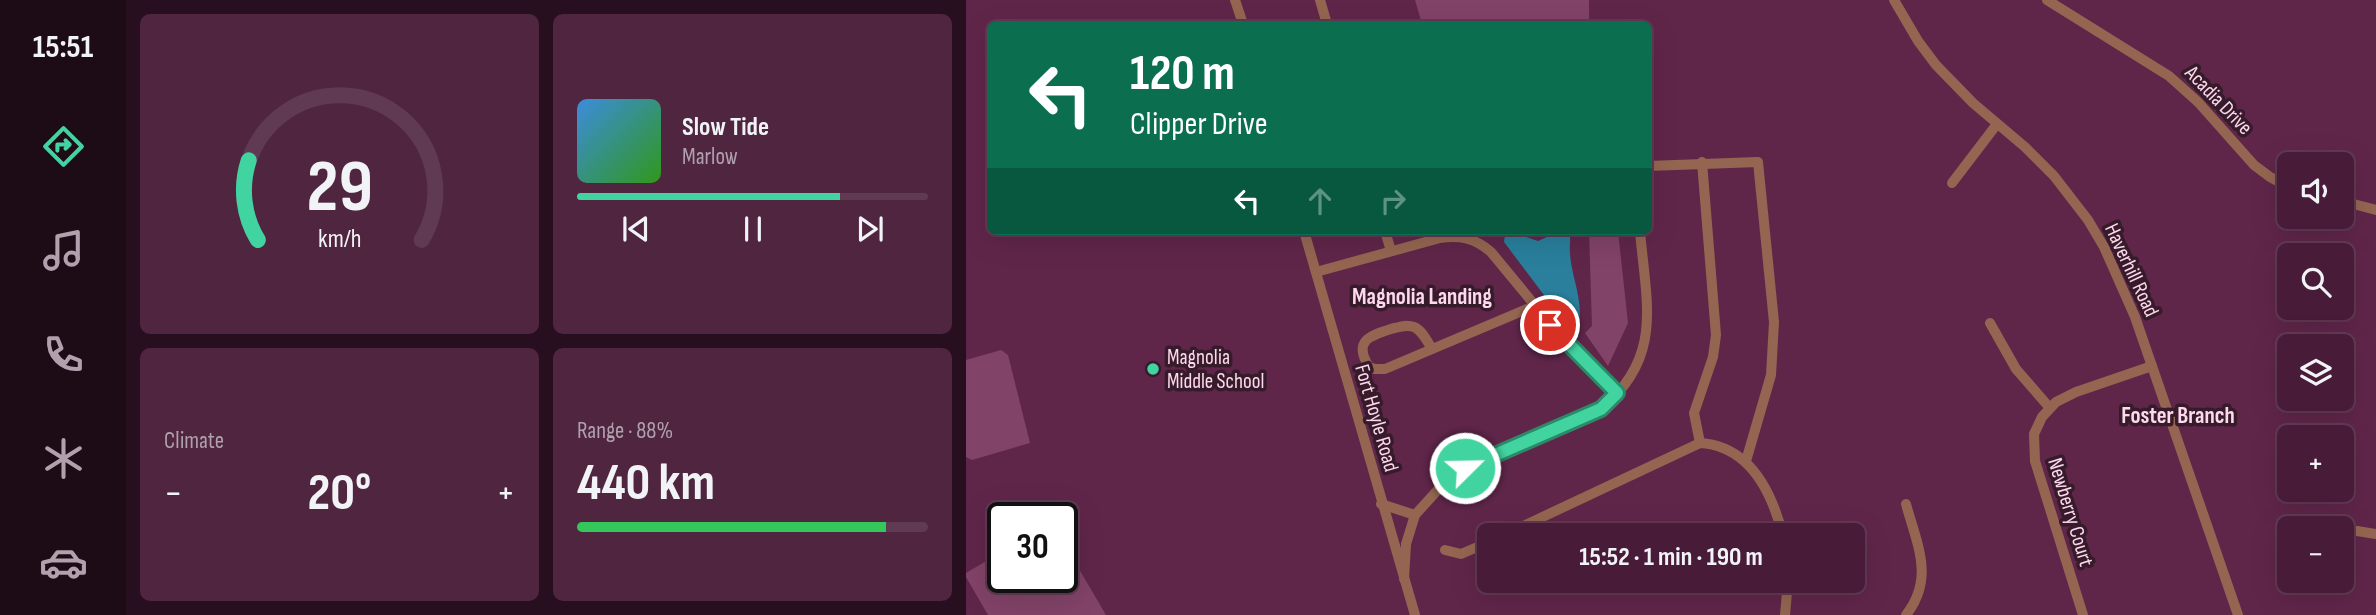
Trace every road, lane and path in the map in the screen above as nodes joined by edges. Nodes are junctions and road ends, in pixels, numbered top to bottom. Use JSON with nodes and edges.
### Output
{"nodes":[{"id":1,"x":1235,"y":0,"type":"edge"},
{"id":2,"x":1320,"y":0,"type":"edge"},
{"id":3,"x":1894,"y":0,"type":"edge"},
{"id":4,"x":2047,"y":0,"type":"edge"},
{"id":5,"x":1242,"y":21,"type":"edge"},
{"id":6,"x":1325,"y":21,"type":"edge"},
{"id":7,"x":1997,"y":124,"type":"junction"},
{"id":8,"x":1702,"y":162,"type":"junction"},
{"id":9,"x":1652,"y":166,"type":"edge"},
{"id":10,"x":2277,"y":181,"type":"edge"},
{"id":11,"x":1952,"y":183,"type":"dead end"},
{"id":12,"x":2354,"y":204,"type":"edge"},
{"id":13,"x":2376,"y":210,"type":"edge"},
{"id":14,"x":1305,"y":235,"type":"edge"},
{"id":15,"x":1386,"y":235,"type":"edge"},
{"id":16,"x":1640,"y":235,"type":"edge"},
{"id":17,"x":1391,"y":251,"type":"junction"},
{"id":18,"x":1316,"y":272,"type":"junction"},
{"id":19,"x":1534,"y":306,"type":"junction"},
{"id":20,"x":1990,"y":323,"type":"dead end"},
{"id":21,"x":1432,"y":349,"type":"junction"},
{"id":22,"x":2152,"y":366,"type":"junction"},
{"id":23,"x":1617,"y":393,"type":"junction"},
{"id":24,"x":2049,"y":407,"type":"junction"},
{"id":25,"x":1700,"y":443,"type":"junction"},
{"id":26,"x":1746,"y":461,"type":"junction"},
{"id":27,"x":1381,"y":504,"type":"junction"},
{"id":28,"x":1906,"y":504,"type":"dead end"},
{"id":29,"x":1415,"y":515,"type":"junction"},
{"id":30,"x":1529,"y":523,"type":"edge"},
{"id":31,"x":1778,"y":523,"type":"edge"},
{"id":32,"x":2357,"y":531,"type":"dead end"},
{"id":33,"x":2376,"y":534,"type":"edge"},
{"id":34,"x":1477,"y":547,"type":"edge"},
{"id":35,"x":1445,"y":550,"type":"dead end"},
{"id":36,"x":1404,"y":579,"type":"junction"},
{"id":37,"x":1787,"y":593,"type":"edge"},
{"id":38,"x":1415,"y":615,"type":"edge"},
{"id":39,"x":1785,"y":615,"type":"edge"},
{"id":40,"x":1906,"y":615,"type":"edge"},
{"id":41,"x":2082,"y":615,"type":"edge"},
{"id":42,"x":2238,"y":615,"type":"edge"}],
"edges":[{"from":1,"to":5,"type":"street"},
{"from":2,"to":6,"type":"street"},
{"from":3,"to":7,"type":"street","name":"Haverhill Road"},
{"from":4,"to":10,"type":"street","name":"Acadia Drive"},
{"from":7,"to":11,"type":"street"},
{"from":7,"to":22,"type":"street","name":"Haverhill Road"},
{"from":8,"to":9,"type":"street"},
{"from":8,"to":25,"type":"street"},
{"from":8,"to":26,"type":"street"},
{"from":12,"to":13,"type":"street"},
{"from":14,"to":18,"type":"street","name":"Fort Hoyle Road"},
{"from":15,"to":17,"type":"street"},
{"from":16,"to":23,"type":"street"},
{"from":17,"to":18,"type":"street"},
{"from":17,"to":19,"type":"street"},
{"from":18,"to":27,"type":"street","name":"Fort Hoyle Road"},
{"from":19,"to":21,"type":"street"},
{"from":19,"to":23,"type":"street"},
{"from":20,"to":24,"type":"street"},
{"from":21,"to":21,"type":"street"},
{"from":22,"to":24,"type":"street"},
{"from":22,"to":42,"type":"street","name":"Haverhill Road"},
{"from":23,"to":29,"type":"street"},
{"from":24,"to":41,"type":"street","name":"Newberry Court"},
{"from":25,"to":26,"type":"street"},
{"from":25,"to":30,"type":"street"},
{"from":26,"to":31,"type":"street"},
{"from":27,"to":29,"type":"street"},
{"from":27,"to":36,"type":"street","name":"Fort Hoyle Road"},
{"from":28,"to":40,"type":"street"},
{"from":29,"to":36,"type":"street"},
{"from":32,"to":33,"type":"street"},
{"from":34,"to":35,"type":"street"},
{"from":36,"to":38,"type":"street","name":"Fort Hoyle Road"},
{"from":37,"to":39,"type":"street"}]}
